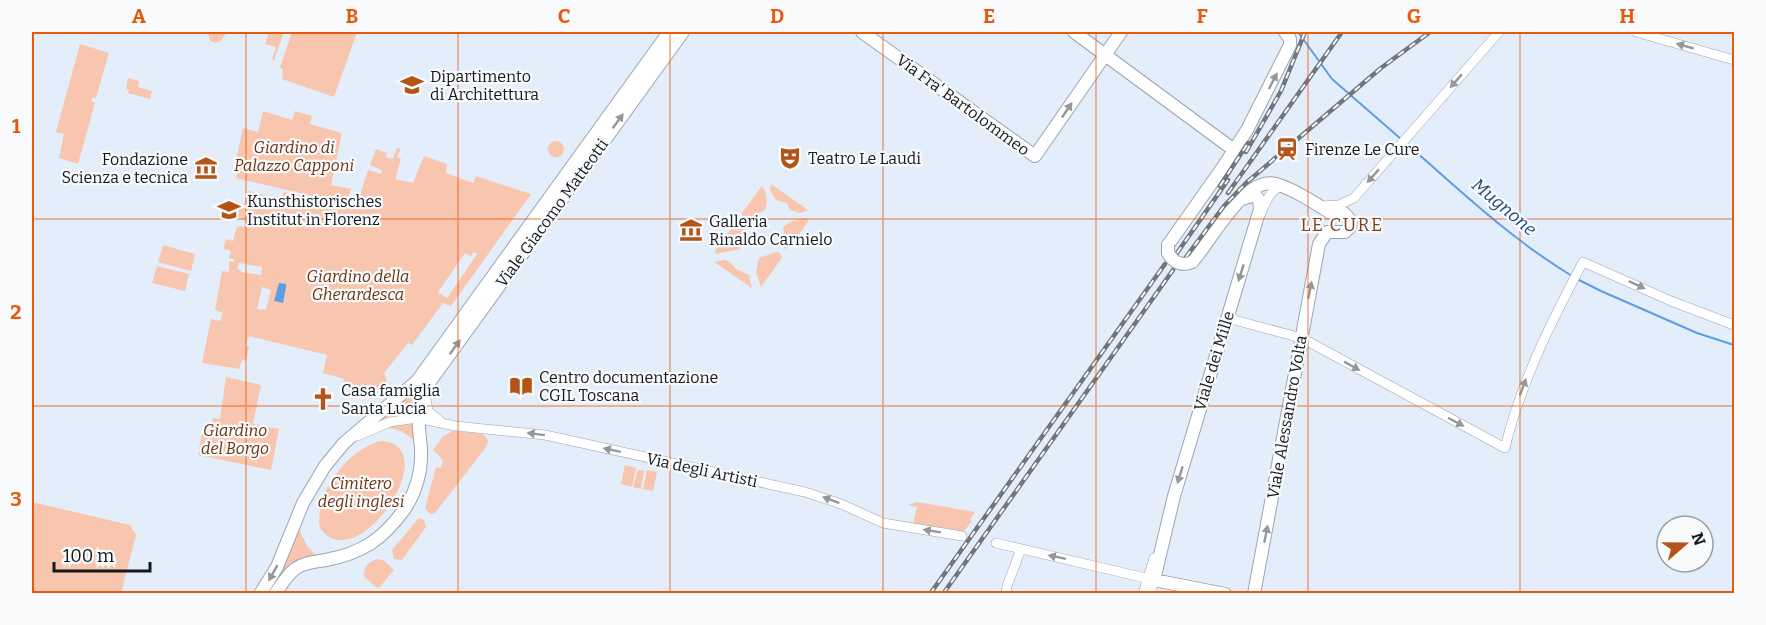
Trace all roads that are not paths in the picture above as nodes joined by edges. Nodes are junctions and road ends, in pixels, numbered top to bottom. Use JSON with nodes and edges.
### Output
{"nodes":[{"id":1,"x":669,"y":32,"type":"edge"},
{"id":2,"x":684,"y":32,"type":"edge"},
{"id":3,"x":862,"y":32,"type":"edge"},
{"id":4,"x":1074,"y":32,"type":"edge"},
{"id":5,"x":1121,"y":32,"type":"edge"},
{"id":6,"x":1285,"y":32,"type":"edge"},
{"id":7,"x":1498,"y":32,"type":"edge"},
{"id":8,"x":1636,"y":32,"type":"edge"},
{"id":9,"x":1104,"y":56,"type":"junction"},
{"id":10,"x":1734,"y":60,"type":"edge"},
{"id":11,"x":1234,"y":150,"type":"junction"},
{"id":12,"x":1283,"y":187,"type":"junction"},
{"id":13,"x":1241,"y":200,"type":"junction"},
{"id":14,"x":1315,"y":204,"type":"junction"},
{"id":15,"x":1334,"y":215,"type":"junction"},
{"id":16,"x":1255,"y":225,"type":"junction"},
{"id":17,"x":1334,"y":231,"type":"junction"},
{"id":18,"x":1227,"y":318,"type":"junction"},
{"id":19,"x":1734,"y":325,"type":"edge"},
{"id":20,"x":1301,"y":339,"type":"junction"},
{"id":21,"x":425,"y":390,"type":"junction"},
{"id":22,"x":417,"y":418,"type":"junction"},
{"id":23,"x":448,"y":424,"type":"junction"},
{"id":24,"x":344,"y":443,"type":"junction"},
{"id":25,"x":962,"y":536,"type":"dead end"},
{"id":26,"x":996,"y":543,"type":"dead end"},
{"id":27,"x":1021,"y":549,"type":"junction"},
{"id":28,"x":1151,"y":579,"type":"junction"},
{"id":29,"x":1006,"y":590,"type":"edge"},
{"id":30,"x":260,"y":594,"type":"edge"},
{"id":31,"x":275,"y":594,"type":"edge"},
{"id":32,"x":1143,"y":594,"type":"edge"},
{"id":33,"x":1150,"y":594,"type":"edge"},
{"id":34,"x":1225,"y":594,"type":"edge"},
{"id":35,"x":1254,"y":594,"type":"edge"}],
"edges":[{"from":1,"to":24,"type":"main road","name":"Viale Giacomo Matteotti"},
{"from":21,"to":2,"type":"main road","name":"Viale Giacomo Matteotti","one_way":true},
{"from":3,"to":9,"type":"main road","name":"Via Fra' Bartolommeo","one_way":true},
{"from":4,"to":9,"type":"main road"},
{"from":5,"to":9,"type":"main road"},
{"from":11,"to":6,"type":"main road","one_way":true},
{"from":7,"to":14,"type":"street","one_way":true},
{"from":10,"to":8,"type":"street","one_way":true},
{"from":9,"to":11,"type":"main road"},
{"from":11,"to":13,"type":"main road","bridge":true},
{"from":12,"to":13,"type":"main road"},
{"from":12,"to":14,"type":"main road"},
{"from":12,"to":16,"type":"street"},
{"from":13,"to":16,"type":"main road"},
{"from":14,"to":15,"type":"main road"},
{"from":15,"to":17,"type":"main road"},
{"from":15,"to":17,"type":"main road"},
{"from":16,"to":18,"type":"main road","name":"Viale dei Mille","one_way":true},
{"from":20,"to":17,"type":"main road","name":"Viale Alessandro Volta","one_way":true},
{"from":18,"to":20,"type":"street"},
{"from":18,"to":28,"type":"main road","name":"Viale dei Mille","one_way":true},
{"from":20,"to":19,"type":"street","one_way":true},
{"from":35,"to":20,"type":"main road","name":"Viale Alessandro Volta","one_way":true},
{"from":21,"to":22,"type":"main road"},
{"from":21,"to":23,"type":"street"},
{"from":22,"to":23,"type":"street","name":"Via degli Artisti"},
{"from":22,"to":24,"type":"street"},
{"from":22,"to":31,"type":"main road"},
{"from":25,"to":23,"type":"street","name":"Via degli Artisti","one_way":true},
{"from":24,"to":30,"type":"main road","name":"Viale Giacomo Matteotti","one_way":true},
{"from":26,"to":27,"type":"street"},
{"from":28,"to":27,"type":"street","one_way":true},
{"from":27,"to":29,"type":"street"},
{"from":28,"to":32,"type":"street","name":"Viale dei Mille"},
{"from":28,"to":33,"type":"street","name":"Viale dei Mille"},
{"from":28,"to":34,"type":"main road"}]}
